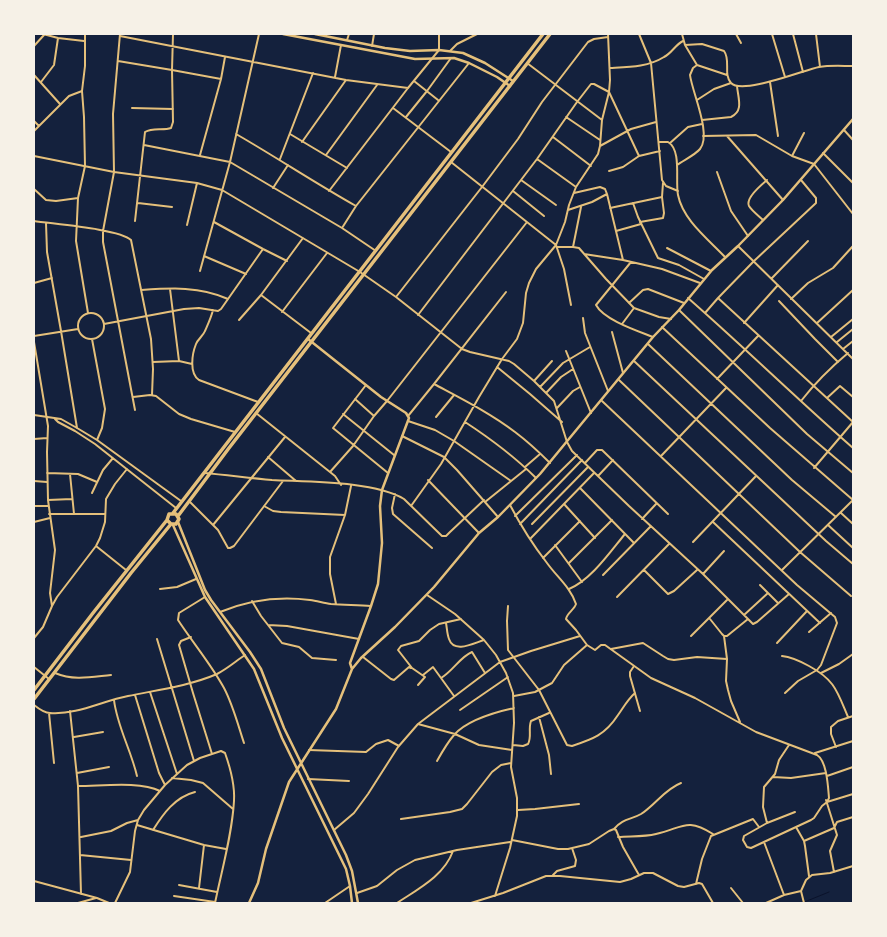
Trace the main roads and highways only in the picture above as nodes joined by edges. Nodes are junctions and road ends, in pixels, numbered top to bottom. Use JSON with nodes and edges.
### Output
{"nodes":[{"id":1,"x":543,"y":34,"type":"edge"},
{"id":2,"x":550,"y":34,"type":"edge"},
{"id":3,"x":361,"y":274,"type":"junction"},
{"id":4,"x":172,"y":513,"type":"junction"},
{"id":5,"x":178,"y":516,"type":"junction"},
{"id":6,"x":167,"y":520,"type":"junction"},
{"id":7,"x":172,"y":525,"type":"junction"},
{"id":8,"x":76,"y":634,"type":"junction"},
{"id":9,"x":81,"y":638,"type":"junction"},
{"id":10,"x":34,"y":690,"type":"edge"},
{"id":11,"x":34,"y":698,"type":"edge"}],
"edges":[{"from":1,"to":3,"type":"main road"},
{"from":2,"to":3,"type":"main road"},
{"from":3,"to":4,"type":"main road"},
{"from":3,"to":5,"type":"main road"},
{"from":4,"to":5,"type":"main road"},
{"from":4,"to":6,"type":"main road"},
{"from":5,"to":7,"type":"main road"},
{"from":6,"to":7,"type":"main road"},
{"from":6,"to":8,"type":"main road"},
{"from":7,"to":9,"type":"main road"},
{"from":8,"to":9,"type":"main road"},
{"from":8,"to":10,"type":"main road"},
{"from":9,"to":11,"type":"main road"}]}
